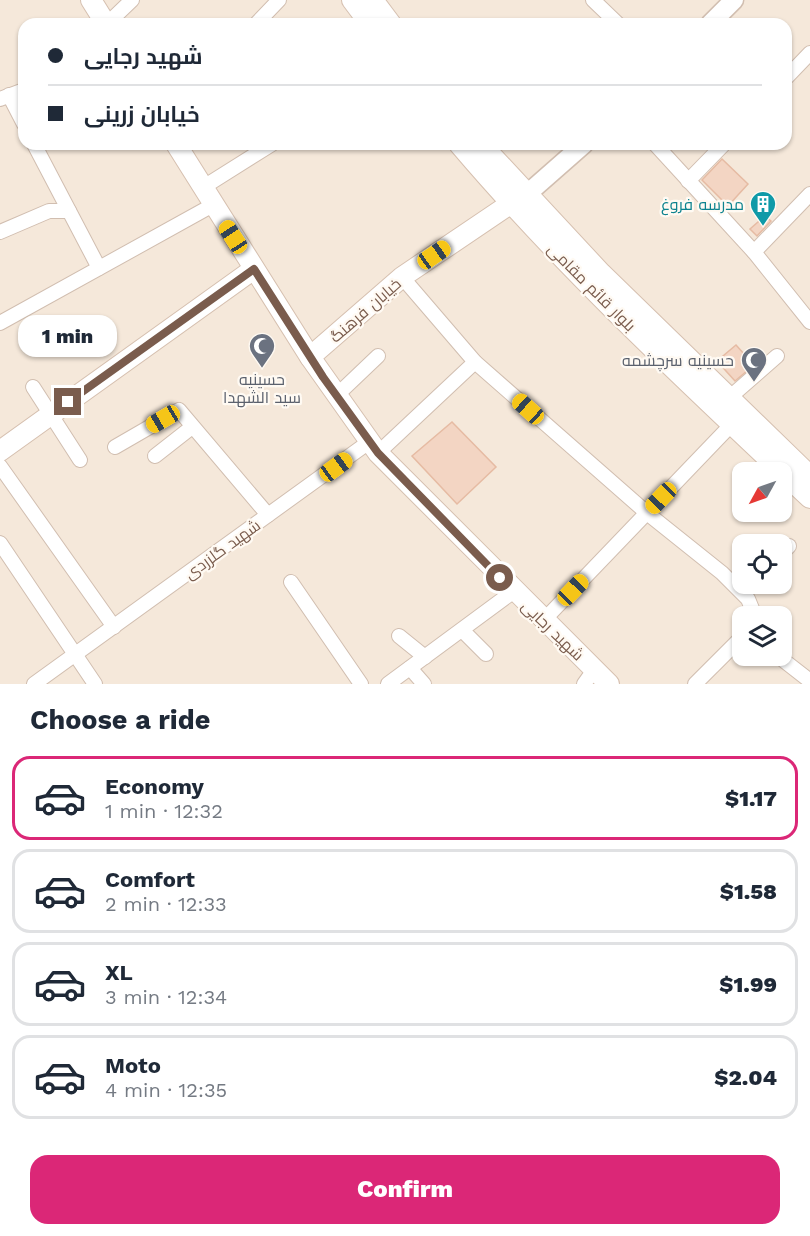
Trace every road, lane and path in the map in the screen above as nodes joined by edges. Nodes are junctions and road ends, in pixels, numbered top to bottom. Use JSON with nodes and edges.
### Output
{"nodes":[{"id":1,"x":91,"y":0,"type":"edge"},
{"id":2,"x":132,"y":0,"type":"edge"},
{"id":3,"x":279,"y":0,"type":"edge"},
{"id":4,"x":352,"y":0,"type":"edge"},
{"id":5,"x":373,"y":0,"type":"edge"},
{"id":6,"x":593,"y":0,"type":"edge"},
{"id":7,"x":734,"y":0,"type":"edge"},
{"id":8,"x":102,"y":18,"type":"edge"},
{"id":9,"x":112,"y":18,"type":"edge"},
{"id":10,"x":262,"y":18,"type":"edge"},
{"id":11,"x":365,"y":18,"type":"edge"},
{"id":12,"x":386,"y":18,"type":"edge"},
{"id":13,"x":612,"y":18,"type":"edge"},
{"id":14,"x":716,"y":18,"type":"edge"},
{"id":15,"x":810,"y":53,"type":"edge"},
{"id":16,"x":792,"y":72,"type":"edge"},
{"id":17,"x":4,"y":97,"type":"edge"},
{"id":18,"x":18,"y":116,"type":"edge"},
{"id":19,"x":37,"y":150,"type":"edge"},
{"id":20,"x":180,"y":150,"type":"edge"},
{"id":21,"x":262,"y":150,"type":"edge"},
{"id":22,"x":465,"y":150,"type":"edge"},
{"id":23,"x":486,"y":150,"type":"edge"},
{"id":24,"x":577,"y":150,"type":"edge"},
{"id":25,"x":660,"y":150,"type":"edge"},
{"id":26,"x":718,"y":150,"type":"edge"},
{"id":27,"x":688,"y":181,"type":"junction"},
{"id":28,"x":202,"y":188,"type":"junction"},
{"id":29,"x":810,"y":194,"type":"edge"},
{"id":30,"x":518,"y":199,"type":"junction"},
{"id":31,"x":213,"y":205,"type":"junction"},
{"id":32,"x":69,"y":211,"type":"junction"},
{"id":33,"x":0,"y":232,"type":"edge"},
{"id":34,"x":754,"y":252,"type":"junction"},
{"id":35,"x":99,"y":268,"type":"junction"},
{"id":36,"x":254,"y":269,"type":"junction"},
{"id":37,"x":402,"y":277,"type":"junction"},
{"id":38,"x":615,"y":299,"type":"junction"},
{"id":39,"x":810,"y":322,"type":"edge"},
{"id":40,"x":0,"y":323,"type":"edge"},
{"id":41,"x":378,"y":356,"type":"dead end"},
{"id":42,"x":777,"y":356,"type":"dead end"},
{"id":43,"x":310,"y":357,"type":"junction"},
{"id":44,"x":475,"y":362,"type":"junction"},
{"id":45,"x":33,"y":387,"type":"dead end"},
{"id":46,"x":336,"y":396,"type":"junction"},
{"id":47,"x":729,"y":398,"type":"junction"},
{"id":48,"x":50,"y":416,"type":"junction"},
{"id":49,"x":732,"y":424,"type":"junction"},
{"id":50,"x":192,"y":427,"type":"junction"},
{"id":51,"x":115,"y":447,"type":"dead end"},
{"id":52,"x":373,"y":448,"type":"junction"},
{"id":53,"x":0,"y":452,"type":"edge"},
{"id":54,"x":155,"y":456,"type":"dead end"},
{"id":55,"x":80,"y":460,"type":"dead end"},
{"id":56,"x":0,"y":466,"type":"edge"},
{"id":57,"x":810,"y":476,"type":"edge"},
{"id":58,"x":810,"y":498,"type":"edge"},
{"id":59,"x":646,"y":513,"type":"junction"},
{"id":60,"x":268,"y":516,"type":"junction"},
{"id":61,"x":0,"y":543,"type":"edge"},
{"id":62,"x":291,"y":582,"type":"dead end"},
{"id":63,"x":732,"y":583,"type":"edge"},
{"id":64,"x":514,"y":591,"type":"junction"},
{"id":65,"x":743,"y":594,"type":"edge"},
{"id":66,"x":751,"y":606,"type":"edge"},
{"id":67,"x":543,"y":621,"type":"junction"},
{"id":68,"x":114,"y":627,"type":"junction"},
{"id":69,"x":462,"y":630,"type":"junction"},
{"id":70,"x":399,"y":636,"type":"dead end"},
{"id":71,"x":732,"y":647,"type":"edge"},
{"id":72,"x":486,"y":654,"type":"dead end"},
{"id":73,"x":75,"y":655,"type":"junction"},
{"id":74,"x":425,"y":657,"type":"junction"},
{"id":75,"x":791,"y":666,"type":"edge"},
{"id":76,"x":410,"y":668,"type":"junction"},
{"id":77,"x":589,"y":677,"type":"edge"},
{"id":78,"x":810,"y":681,"type":"edge"},
{"id":79,"x":34,"y":684,"type":"edge"},
{"id":80,"x":95,"y":684,"type":"edge"},
{"id":81,"x":361,"y":684,"type":"edge"},
{"id":82,"x":388,"y":684,"type":"edge"},
{"id":83,"x":424,"y":684,"type":"edge"},
{"id":84,"x":609,"y":684,"type":"edge"},
{"id":85,"x":695,"y":684,"type":"edge"}],
"edges":[{"from":1,"to":8,"type":"main road"},
{"from":2,"to":9,"type":"street"},
{"from":3,"to":10,"type":"street"},
{"from":4,"to":11,"type":"main road"},
{"from":5,"to":12,"type":"main road"},
{"from":6,"to":13,"type":"street"},
{"from":7,"to":14,"type":"street"},
{"from":15,"to":16,"type":"street"},
{"from":17,"to":18,"type":"street"},
{"from":19,"to":32,"type":"street"},
{"from":20,"to":28,"type":"main road","name":"شهید رجایی"},
{"from":21,"to":28,"type":"street"},
{"from":22,"to":30,"type":"main road","name":"بلوار قائم مقامی"},
{"from":23,"to":30,"type":"main road","name":"بلوار قائم مقامی"},
{"from":24,"to":30,"type":"street"},
{"from":25,"to":27,"type":"street"},
{"from":26,"to":27,"type":"street"},
{"from":27,"to":34,"type":"street"},
{"from":28,"to":31,"type":"main road","name":"شهید رجایی"},
{"from":29,"to":34,"type":"street"},
{"from":30,"to":37,"type":"main road","name":"خیابان فرهنگ"},
{"from":30,"to":38,"type":"main road","name":"بلوار قائم مقامی"},
{"from":31,"to":35,"type":"street"},
{"from":31,"to":36,"type":"main road","name":"شهید رجایی"},
{"from":32,"to":33,"type":"street"},
{"from":32,"to":35,"type":"street"},
{"from":34,"to":39,"type":"street"},
{"from":35,"to":40,"type":"street"},
{"from":36,"to":43,"type":"main road","name":"شهید رجایی"},
{"from":36,"to":48,"type":"main road"},
{"from":37,"to":43,"type":"main road","name":"خیابان فرهنگ"},
{"from":37,"to":44,"type":"street"},
{"from":38,"to":47,"type":"main road","name":"بلوار قائم مقامی"},
{"from":38,"to":49,"type":"main road","name":"بلوار قائم مقامی"},
{"from":41,"to":46,"type":"street"},
{"from":42,"to":47,"type":"street"},
{"from":43,"to":46,"type":"main road","name":"شهید رجایی"},
{"from":44,"to":52,"type":"street","name":"شهید گلزردی"},
{"from":44,"to":59,"type":"street"},
{"from":45,"to":48,"type":"street"},
{"from":46,"to":52,"type":"main road","name":"شهید رجایی"},
{"from":47,"to":57,"type":"main road","name":"بلوار قائم مقامی"},
{"from":48,"to":53,"type":"main road"},
{"from":48,"to":55,"type":"street"},
{"from":49,"to":58,"type":"main road","name":"بلوار قائم مقامی"},
{"from":49,"to":59,"type":"street"},
{"from":50,"to":51,"type":"street"},
{"from":50,"to":54,"type":"street"},
{"from":50,"to":60,"type":"street"},
{"from":52,"to":60,"type":"street","name":"شهید گلزردی"},
{"from":52,"to":64,"type":"main road","name":"شهید رجایی"},
{"from":56,"to":68,"type":"street"},
{"from":59,"to":63,"type":"street"},
{"from":59,"to":67,"type":"street"},
{"from":60,"to":68,"type":"street","name":"شهید گلزردی"},
{"from":61,"to":73,"type":"street"},
{"from":62,"to":81,"type":"street"},
{"from":64,"to":67,"type":"main road","name":"شهید رجایی"},
{"from":64,"to":69,"type":"street"},
{"from":65,"to":66,"type":"street"},
{"from":67,"to":77,"type":"main road","name":"شهید رجایی"},
{"from":68,"to":73,"type":"street","name":"شهید گلزردی"},
{"from":69,"to":72,"type":"street"},
{"from":69,"to":74,"type":"street"},
{"from":70,"to":74,"type":"street"},
{"from":71,"to":85,"type":"street"},
{"from":73,"to":79,"type":"street","name":"شهید گلزردی"},
{"from":73,"to":80,"type":"street"},
{"from":74,"to":76,"type":"street"},
{"from":75,"to":78,"type":"street"},
{"from":76,"to":82,"type":"street"},
{"from":76,"to":83,"type":"street"},
{"from":77,"to":84,"type":"main road","name":"شهید رجایی"}]}
